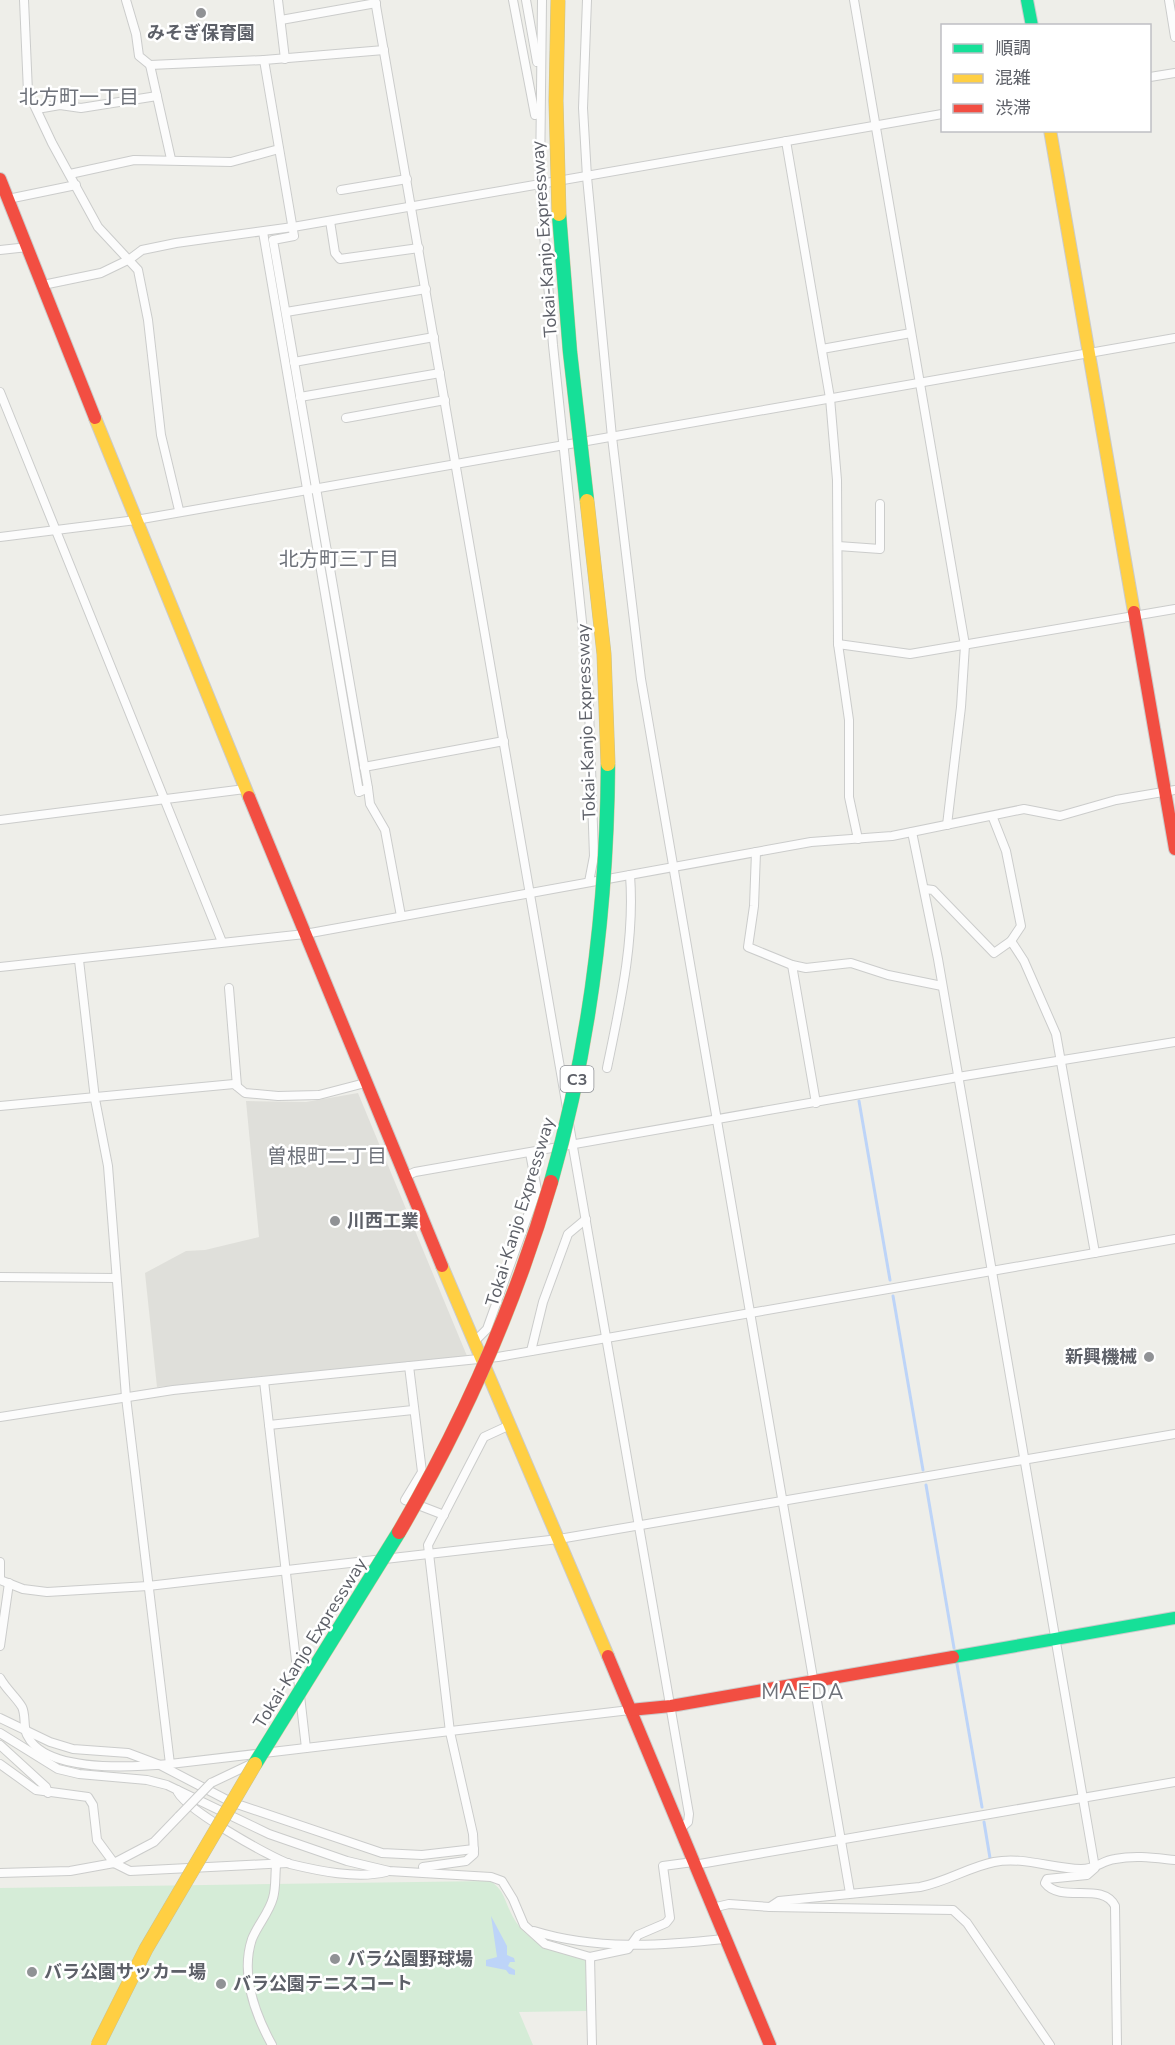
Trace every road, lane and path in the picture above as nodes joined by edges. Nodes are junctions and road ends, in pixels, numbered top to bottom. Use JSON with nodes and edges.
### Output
{"nodes":[{"id":1,"x":24,"y":0,"type":"edge"},
{"id":2,"x":126,"y":0,"type":"edge"},
{"id":3,"x":279,"y":0,"type":"edge"},
{"id":4,"x":513,"y":0,"type":"edge"},
{"id":5,"x":526,"y":0,"type":"edge"},
{"id":6,"x":542,"y":0,"type":"edge"},
{"id":7,"x":558,"y":0,"type":"edge"},
{"id":8,"x":587,"y":0,"type":"edge"},
{"id":9,"x":855,"y":0,"type":"edge"},
{"id":10,"x":1027,"y":0,"type":"edge"},
{"id":11,"x":1169,"y":0,"type":"edge"},
{"id":12,"x":375,"y":2,"type":"edge"},
{"id":13,"x":281,"y":20,"type":"junction"},
{"id":14,"x":1032,"y":24,"type":"edge"},
{"id":15,"x":1175,"y":37,"type":"edge"},
{"id":16,"x":384,"y":50,"type":"junction"},
{"id":17,"x":285,"y":59,"type":"junction"},
{"id":18,"x":264,"y":60,"type":"junction"},
{"id":19,"x":150,"y":65,"type":"junction"},
{"id":20,"x":1175,"y":73,"type":"edge"},
{"id":21,"x":1151,"y":77,"type":"edge"},
{"id":22,"x":540,"y":78,"type":"junction"},
{"id":23,"x":157,"y":96,"type":"junction"},
{"id":24,"x":36,"y":109,"type":"junction"},
{"id":25,"x":941,"y":114,"type":"edge"},
{"id":26,"x":875,"y":126,"type":"junction"},
{"id":27,"x":1050,"y":132,"type":"edge"},
{"id":28,"x":540,"y":136,"type":"junction"},
{"id":29,"x":786,"y":141,"type":"junction"},
{"id":30,"x":279,"y":149,"type":"junction"},
{"id":31,"x":171,"y":159,"type":"junction"},
{"id":32,"x":69,"y":174,"type":"junction"},
{"id":33,"x":587,"y":177,"type":"junction"},
{"id":34,"x":0,"y":179,"type":"edge"},
{"id":35,"x":406,"y":179,"type":"junction"},
{"id":36,"x":540,"y":184,"type":"junction"},
{"id":37,"x":76,"y":185,"type":"junction"},
{"id":38,"x":341,"y":190,"type":"dead end"},
{"id":39,"x":8,"y":199,"type":"junction"},
{"id":40,"x":411,"y":206,"type":"junction"},
{"id":41,"x":330,"y":221,"type":"junction"},
{"id":42,"x":293,"y":227,"type":"junction"},
{"id":43,"x":263,"y":232,"type":"junction"},
{"id":44,"x":27,"y":247,"type":"junction"},
{"id":45,"x":419,"y":248,"type":"junction"},
{"id":46,"x":0,"y":250,"type":"edge"},
{"id":47,"x":130,"y":260,"type":"junction"},
{"id":48,"x":43,"y":285,"type":"junction"},
{"id":49,"x":426,"y":289,"type":"junction"},
{"id":50,"x":286,"y":312,"type":"junction"},
{"id":51,"x":911,"y":333,"type":"junction"},
{"id":52,"x":434,"y":337,"type":"junction"},
{"id":53,"x":1175,"y":338,"type":"edge"},
{"id":54,"x":822,"y":349,"type":"junction"},
{"id":55,"x":1088,"y":353,"type":"junction"},
{"id":56,"x":294,"y":362,"type":"junction"},
{"id":57,"x":440,"y":373,"type":"junction"},
{"id":58,"x":920,"y":382,"type":"junction"},
{"id":59,"x":0,"y":392,"type":"edge"},
{"id":60,"x":300,"y":397,"type":"junction"},
{"id":61,"x":830,"y":398,"type":"junction"},
{"id":62,"x":445,"y":400,"type":"junction"},
{"id":63,"x":346,"y":418,"type":"dead end"},
{"id":64,"x":612,"y":437,"type":"junction"},
{"id":65,"x":565,"y":444,"type":"junction"},
{"id":66,"x":456,"y":462,"type":"junction"},
{"id":67,"x":312,"y":488,"type":"junction"},
{"id":68,"x":880,"y":504,"type":"dead end"},
{"id":69,"x":179,"y":510,"type":"junction"},
{"id":70,"x":136,"y":520,"type":"junction"},
{"id":71,"x":56,"y":530,"type":"junction"},
{"id":72,"x":0,"y":537,"type":"edge"},
{"id":73,"x":838,"y":546,"type":"junction"},
{"id":74,"x":1175,"y":609,"type":"edge"},
{"id":75,"x":1134,"y":614,"type":"junction"},
{"id":76,"x":838,"y":644,"type":"junction"},
{"id":77,"x":965,"y":645,"type":"junction"},
{"id":78,"x":504,"y":741,"type":"junction"},
{"id":79,"x":364,"y":767,"type":"junction"},
{"id":80,"x":368,"y":788,"type":"junction"},
{"id":81,"x":245,"y":789,"type":"junction"},
{"id":82,"x":1170,"y":791,"type":"edge"},
{"id":83,"x":164,"y":800,"type":"junction"},
{"id":84,"x":993,"y":818,"type":"junction"},
{"id":85,"x":0,"y":820,"type":"edge"},
{"id":86,"x":947,"y":825,"type":"junction"},
{"id":87,"x":912,"y":832,"type":"junction"},
{"id":88,"x":858,"y":838,"type":"junction"},
{"id":89,"x":1175,"y":849,"type":"edge"},
{"id":90,"x":756,"y":852,"type":"junction"},
{"id":91,"x":674,"y":866,"type":"junction"},
{"id":92,"x":630,"y":875,"type":"junction"},
{"id":93,"x":589,"y":882,"type":"junction"},
{"id":94,"x":925,"y":889,"type":"junction"},
{"id":95,"x":530,"y":893,"type":"junction"},
{"id":96,"x":401,"y":916,"type":"junction"},
{"id":97,"x":305,"y":934,"type":"junction"},
{"id":98,"x":1011,"y":941,"type":"junction"},
{"id":99,"x":222,"y":942,"type":"junction"},
{"id":100,"x":79,"y":960,"type":"junction"},
{"id":101,"x":792,"y":965,"type":"junction"},
{"id":102,"x":0,"y":967,"type":"edge"},
{"id":103,"x":942,"y":986,"type":"junction"},
{"id":104,"x":229,"y":987,"type":"dead end"},
{"id":105,"x":1175,"y":1042,"type":"edge"},
{"id":106,"x":1061,"y":1060,"type":"junction"},
{"id":107,"x":607,"y":1068,"type":"dead end"},
{"id":108,"x":958,"y":1077,"type":"junction"},
{"id":109,"x":365,"y":1083,"type":"junction"},
{"id":110,"x":237,"y":1086,"type":"junction"},
{"id":111,"x":95,"y":1099,"type":"junction"},
{"id":112,"x":816,"y":1103,"type":"junction"},
{"id":113,"x":0,"y":1106,"type":"edge"},
{"id":114,"x":718,"y":1121,"type":"junction"},
{"id":115,"x":573,"y":1146,"type":"junction"},
{"id":116,"x":530,"y":1153,"type":"junction"},
{"id":117,"x":404,"y":1177,"type":"junction"},
{"id":118,"x":586,"y":1219,"type":"junction"},
{"id":119,"x":1175,"y":1239,"type":"edge"},
{"id":120,"x":1095,"y":1253,"type":"junction"},
{"id":121,"x":990,"y":1271,"type":"junction"},
{"id":122,"x":0,"y":1277,"type":"edge"},
{"id":123,"x":116,"y":1278,"type":"junction"},
{"id":124,"x":750,"y":1313,"type":"junction"},
{"id":125,"x":606,"y":1338,"type":"junction"},
{"id":126,"x":474,"y":1342,"type":"junction"},
{"id":127,"x":531,"y":1351,"type":"junction"},
{"id":128,"x":481,"y":1359,"type":"junction"},
{"id":129,"x":409,"y":1366,"type":"junction"},
{"id":130,"x":264,"y":1381,"type":"junction"},
{"id":131,"x":126,"y":1397,"type":"junction"},
{"id":132,"x":413,"y":1410,"type":"junction"},
{"id":133,"x":0,"y":1417,"type":"edge"},
{"id":134,"x":269,"y":1425,"type":"junction"},
{"id":135,"x":510,"y":1425,"type":"junction"},
{"id":136,"x":1175,"y":1434,"type":"edge"},
{"id":137,"x":1024,"y":1461,"type":"junction"},
{"id":138,"x":784,"y":1502,"type":"junction"},
{"id":139,"x":444,"y":1515,"type":"junction"},
{"id":140,"x":640,"y":1525,"type":"junction"},
{"id":141,"x":559,"y":1539,"type":"junction"},
{"id":142,"x":430,"y":1554,"type":"junction"},
{"id":143,"x":0,"y":1562,"type":"edge"},
{"id":144,"x":286,"y":1571,"type":"junction"},
{"id":145,"x":3,"y":1580,"type":"edge"},
{"id":146,"x":148,"y":1586,"type":"junction"},
{"id":147,"x":1175,"y":1618,"type":"edge"},
{"id":148,"x":1056,"y":1639,"type":"junction"},
{"id":149,"x":0,"y":1646,"type":"edge"},
{"id":150,"x":0,"y":1678,"type":"edge"},
{"id":151,"x":814,"y":1680,"type":"junction"},
{"id":152,"x":671,"y":1706,"type":"junction"},
{"id":153,"x":630,"y":1710,"type":"junction"},
{"id":154,"x":0,"y":1718,"type":"edge"},
{"id":155,"x":26,"y":1729,"type":"junction"},
{"id":156,"x":450,"y":1732,"type":"junction"},
{"id":157,"x":0,"y":1733,"type":"edge"},
{"id":158,"x":0,"y":1745,"type":"edge"},
{"id":159,"x":306,"y":1748,"type":"junction"},
{"id":160,"x":281,"y":1751,"type":"junction"},
{"id":161,"x":0,"y":1764,"type":"edge"},
{"id":162,"x":170,"y":1764,"type":"junction"},
{"id":163,"x":160,"y":1765,"type":"junction"},
{"id":164,"x":80,"y":1769,"type":"junction"},
{"id":165,"x":1175,"y":1782,"type":"edge"},
{"id":166,"x":177,"y":1790,"type":"junction"},
{"id":167,"x":48,"y":1793,"type":"junction"},
{"id":168,"x":1083,"y":1798,"type":"junction"},
{"id":169,"x":680,"y":1829,"type":"junction"},
{"id":170,"x":841,"y":1838,"type":"junction"},
{"id":171,"x":474,"y":1849,"type":"junction"},
{"id":172,"x":1175,"y":1860,"type":"edge"},
{"id":173,"x":114,"y":1863,"type":"junction"},
{"id":174,"x":288,"y":1863,"type":"junction"},
{"id":175,"x":693,"y":1863,"type":"junction"},
{"id":176,"x":276,"y":1866,"type":"junction"},
{"id":177,"x":1095,"y":1868,"type":"junction"},
{"id":178,"x":389,"y":1871,"type":"junction"},
{"id":179,"x":402,"y":1872,"type":"junction"},
{"id":180,"x":0,"y":1873,"type":"edge"},
{"id":181,"x":850,"y":1893,"type":"junction"},
{"id":182,"x":770,"y":1907,"type":"junction"},
{"id":183,"x":712,"y":1908,"type":"junction"},
{"id":184,"x":531,"y":1930,"type":"junction"},
{"id":185,"x":724,"y":1939,"type":"junction"},
{"id":186,"x":634,"y":1943,"type":"junction"},
{"id":187,"x":590,"y":1958,"type":"junction"},
{"id":188,"x":98,"y":2045,"type":"edge"},
{"id":189,"x":272,"y":2045,"type":"edge"},
{"id":190,"x":592,"y":2045,"type":"edge"},
{"id":191,"x":770,"y":2045,"type":"edge"},
{"id":192,"x":1050,"y":2045,"type":"edge"},
{"id":193,"x":1117,"y":2045,"type":"edge"}],
"edges":[{"from":1,"to":24,"type":"street"},
{"from":2,"to":19,"type":"street"},
{"from":3,"to":13,"type":"street"},
{"from":4,"to":28,"type":"street"},
{"from":5,"to":22,"type":"street"},
{"from":6,"to":22,"type":"street"},
{"from":7,"to":188,"type":"main road","name":"Tokai-Kanjo Expressway","number":"C3","bridge":true},
{"from":8,"to":33,"type":"street"},
{"from":9,"to":26,"type":"street"},
{"from":10,"to":14,"type":"main road"},
{"from":11,"to":15,"type":"street"},
{"from":12,"to":13,"type":"street"},
{"from":12,"to":16,"type":"street"},
{"from":13,"to":17,"type":"street"},
{"from":16,"to":17,"type":"street"},
{"from":16,"to":35,"type":"street"},
{"from":17,"to":18,"type":"street"},
{"from":18,"to":19,"type":"street"},
{"from":18,"to":30,"type":"street"},
{"from":19,"to":23,"type":"street"},
{"from":20,"to":21,"type":"street"},
{"from":22,"to":28,"type":"street"},
{"from":23,"to":24,"type":"street"},
{"from":23,"to":31,"type":"street"},
{"from":24,"to":32,"type":"street"},
{"from":25,"to":26,"type":"street"},
{"from":26,"to":29,"type":"street"},
{"from":26,"to":51,"type":"street"},
{"from":27,"to":55,"type":"main road"},
{"from":28,"to":36,"type":"street"},
{"from":29,"to":33,"type":"street"},
{"from":29,"to":54,"type":"street"},
{"from":30,"to":31,"type":"street"},
{"from":30,"to":42,"type":"street"},
{"from":31,"to":32,"type":"street"},
{"from":32,"to":37,"type":"street"},
{"from":33,"to":36,"type":"street"},
{"from":33,"to":64,"type":"street"},
{"from":34,"to":39,"type":"main road"},
{"from":35,"to":38,"type":"street"},
{"from":35,"to":40,"type":"street"},
{"from":36,"to":40,"type":"street"},
{"from":36,"to":65,"type":"street"},
{"from":37,"to":39,"type":"street"},
{"from":37,"to":47,"type":"street"},
{"from":39,"to":44,"type":"main road"},
{"from":40,"to":41,"type":"street"},
{"from":40,"to":45,"type":"street"},
{"from":41,"to":42,"type":"street"},
{"from":41,"to":45,"type":"street"},
{"from":42,"to":43,"type":"street"},
{"from":42,"to":50,"type":"street"},
{"from":43,"to":47,"type":"street"},
{"from":43,"to":67,"type":"street"},
{"from":44,"to":46,"type":"street"},
{"from":44,"to":48,"type":"main road"},
{"from":45,"to":49,"type":"street"},
{"from":47,"to":48,"type":"street"},
{"from":47,"to":69,"type":"street"},
{"from":48,"to":70,"type":"main road"},
{"from":49,"to":50,"type":"street"},
{"from":49,"to":52,"type":"street"},
{"from":50,"to":56,"type":"street"},
{"from":51,"to":54,"type":"street"},
{"from":51,"to":58,"type":"street"},
{"from":52,"to":56,"type":"street"},
{"from":52,"to":57,"type":"street"},
{"from":53,"to":55,"type":"street"},
{"from":54,"to":61,"type":"street"},
{"from":55,"to":58,"type":"street"},
{"from":55,"to":75,"type":"main road"},
{"from":56,"to":60,"type":"street"},
{"from":57,"to":60,"type":"street"},
{"from":57,"to":62,"type":"street"},
{"from":58,"to":61,"type":"street"},
{"from":58,"to":77,"type":"street"},
{"from":59,"to":71,"type":"street"},
{"from":60,"to":67,"type":"street"},
{"from":61,"to":64,"type":"street"},
{"from":61,"to":73,"type":"street"},
{"from":62,"to":63,"type":"street"},
{"from":62,"to":66,"type":"street"},
{"from":64,"to":65,"type":"street"},
{"from":64,"to":91,"type":"street"},
{"from":65,"to":66,"type":"street"},
{"from":65,"to":93,"type":"street"},
{"from":66,"to":67,"type":"street"},
{"from":66,"to":78,"type":"street"},
{"from":67,"to":69,"type":"street"},
{"from":67,"to":79,"type":"street"},
{"from":67,"to":80,"type":"street"},
{"from":68,"to":73,"type":"street"},
{"from":69,"to":70,"type":"street"},
{"from":70,"to":71,"type":"street"},
{"from":70,"to":81,"type":"main road"},
{"from":71,"to":72,"type":"street"},
{"from":71,"to":83,"type":"street"},
{"from":73,"to":76,"type":"street"},
{"from":74,"to":75,"type":"street"},
{"from":75,"to":77,"type":"street"},
{"from":75,"to":82,"type":"main road"},
{"from":76,"to":77,"type":"street"},
{"from":76,"to":88,"type":"street"},
{"from":77,"to":86,"type":"street"},
{"from":78,"to":79,"type":"street"},
{"from":78,"to":95,"type":"street"},
{"from":79,"to":80,"type":"street"},
{"from":80,"to":96,"type":"street"},
{"from":81,"to":83,"type":"street"},
{"from":81,"to":97,"type":"main road"},
{"from":82,"to":84,"type":"street"},
{"from":82,"to":89,"type":"main road"},
{"from":83,"to":85,"type":"street"},
{"from":83,"to":99,"type":"street"},
{"from":84,"to":86,"type":"street"},
{"from":84,"to":98,"type":"street"},
{"from":86,"to":87,"type":"street"},
{"from":87,"to":88,"type":"street"},
{"from":87,"to":94,"type":"street"},
{"from":88,"to":90,"type":"street"},
{"from":90,"to":91,"type":"street"},
{"from":90,"to":101,"type":"street"},
{"from":91,"to":92,"type":"street"},
{"from":91,"to":114,"type":"street"},
{"from":92,"to":93,"type":"street"},
{"from":92,"to":107,"type":"street"},
{"from":93,"to":95,"type":"street"},
{"from":94,"to":98,"type":"street"},
{"from":94,"to":103,"type":"street"},
{"from":95,"to":96,"type":"street"},
{"from":95,"to":115,"type":"street"},
{"from":96,"to":97,"type":"street"},
{"from":97,"to":99,"type":"street"},
{"from":97,"to":109,"type":"main road"},
{"from":98,"to":106,"type":"street"},
{"from":99,"to":100,"type":"street"},
{"from":100,"to":102,"type":"street"},
{"from":100,"to":111,"type":"street"},
{"from":101,"to":103,"type":"street"},
{"from":101,"to":112,"type":"street"},
{"from":103,"to":108,"type":"street"},
{"from":104,"to":110,"type":"street"},
{"from":105,"to":106,"type":"street"},
{"from":106,"to":108,"type":"street"},
{"from":106,"to":120,"type":"street"},
{"from":108,"to":112,"type":"street"},
{"from":108,"to":121,"type":"street"},
{"from":109,"to":110,"type":"street"},
{"from":109,"to":117,"type":"main road"},
{"from":110,"to":111,"type":"street"},
{"from":111,"to":113,"type":"street"},
{"from":111,"to":123,"type":"street"},
{"from":112,"to":114,"type":"street"},
{"from":114,"to":115,"type":"street"},
{"from":114,"to":124,"type":"street"},
{"from":115,"to":116,"type":"street"},
{"from":115,"to":118,"type":"street"},
{"from":116,"to":117,"type":"street"},
{"from":116,"to":126,"type":"street"},
{"from":117,"to":126,"type":"main road"},
{"from":118,"to":125,"type":"street"},
{"from":118,"to":127,"type":"street"},
{"from":119,"to":120,"type":"street"},
{"from":120,"to":121,"type":"street"},
{"from":121,"to":124,"type":"street"},
{"from":121,"to":137,"type":"street"},
{"from":122,"to":123,"type":"street"},
{"from":123,"to":131,"type":"street"},
{"from":124,"to":125,"type":"street"},
{"from":124,"to":138,"type":"street"},
{"from":125,"to":127,"type":"street"},
{"from":125,"to":140,"type":"street"},
{"from":126,"to":128,"type":"main road"},
{"from":127,"to":128,"type":"street"},
{"from":128,"to":129,"type":"street"},
{"from":128,"to":135,"type":"main road"},
{"from":129,"to":130,"type":"street"},
{"from":129,"to":132,"type":"street"},
{"from":130,"to":131,"type":"street"},
{"from":130,"to":134,"type":"street"},
{"from":131,"to":133,"type":"street"},
{"from":131,"to":146,"type":"street"},
{"from":132,"to":134,"type":"street"},
{"from":132,"to":139,"type":"street"},
{"from":134,"to":144,"type":"street"},
{"from":135,"to":139,"type":"street"},
{"from":135,"to":141,"type":"main road"},
{"from":136,"to":137,"type":"street"},
{"from":137,"to":138,"type":"street"},
{"from":137,"to":148,"type":"street"},
{"from":138,"to":140,"type":"street"},
{"from":138,"to":151,"type":"street"},
{"from":139,"to":142,"type":"street"},
{"from":140,"to":141,"type":"street"},
{"from":140,"to":152,"type":"street"},
{"from":141,"to":142,"type":"street"},
{"from":141,"to":153,"type":"main road"},
{"from":142,"to":144,"type":"street"},
{"from":142,"to":156,"type":"street"},
{"from":143,"to":145,"type":"street"},
{"from":144,"to":146,"type":"street"},
{"from":144,"to":159,"type":"street"},
{"from":145,"to":146,"type":"street"},
{"from":145,"to":149,"type":"street"},
{"from":146,"to":162,"type":"street"},
{"from":147,"to":148,"type":"main road"},
{"from":148,"to":151,"type":"main road"},
{"from":148,"to":168,"type":"street"},
{"from":150,"to":155,"type":"street"},
{"from":151,"to":152,"type":"main road"},
{"from":151,"to":170,"type":"street"},
{"from":152,"to":153,"type":"main road"},
{"from":152,"to":169,"type":"street"},
{"from":153,"to":156,"type":"street"},
{"from":153,"to":169,"type":"main road"},
{"from":154,"to":155,"type":"street"},
{"from":155,"to":163,"type":"street"},
{"from":155,"to":164,"type":"street"},
{"from":156,"to":159,"type":"street"},
{"from":156,"to":171,"type":"street"},
{"from":157,"to":164,"type":"street"},
{"from":158,"to":167,"type":"street"},
{"from":159,"to":160,"type":"street"},
{"from":160,"to":162,"type":"street"},
{"from":160,"to":173,"type":"street","bridge":true},
{"from":161,"to":167,"type":"street"},
{"from":162,"to":163,"type":"street"},
{"from":163,"to":164,"type":"street"},
{"from":163,"to":171,"type":"street"},
{"from":164,"to":166,"type":"street"},
{"from":165,"to":168,"type":"street"},
{"from":166,"to":174,"type":"street"},
{"from":166,"to":178,"type":"street"},
{"from":167,"to":173,"type":"street"},
{"from":168,"to":170,"type":"street"},
{"from":168,"to":177,"type":"street"},
{"from":169,"to":175,"type":"main road"},
{"from":170,"to":175,"type":"street"},
{"from":170,"to":181,"type":"street"},
{"from":171,"to":179,"type":"street"},
{"from":172,"to":177,"type":"street"},
{"from":173,"to":176,"type":"street"},
{"from":173,"to":180,"type":"street"},
{"from":174,"to":176,"type":"street"},
{"from":174,"to":178,"type":"street"},
{"from":175,"to":183,"type":"main road"},
{"from":175,"to":186,"type":"street"},
{"from":176,"to":189,"type":"street"},
{"from":177,"to":181,"type":"street"},
{"from":177,"to":193,"type":"street"},
{"from":178,"to":179,"type":"street"},
{"from":179,"to":184,"type":"street"},
{"from":181,"to":182,"type":"street"},
{"from":182,"to":183,"type":"street"},
{"from":182,"to":192,"type":"street"},
{"from":183,"to":185,"type":"main road"},
{"from":184,"to":186,"type":"street"},
{"from":184,"to":187,"type":"street"},
{"from":185,"to":186,"type":"street"},
{"from":185,"to":191,"type":"main road"},
{"from":186,"to":187,"type":"street"},
{"from":187,"to":190,"type":"street"}]}
